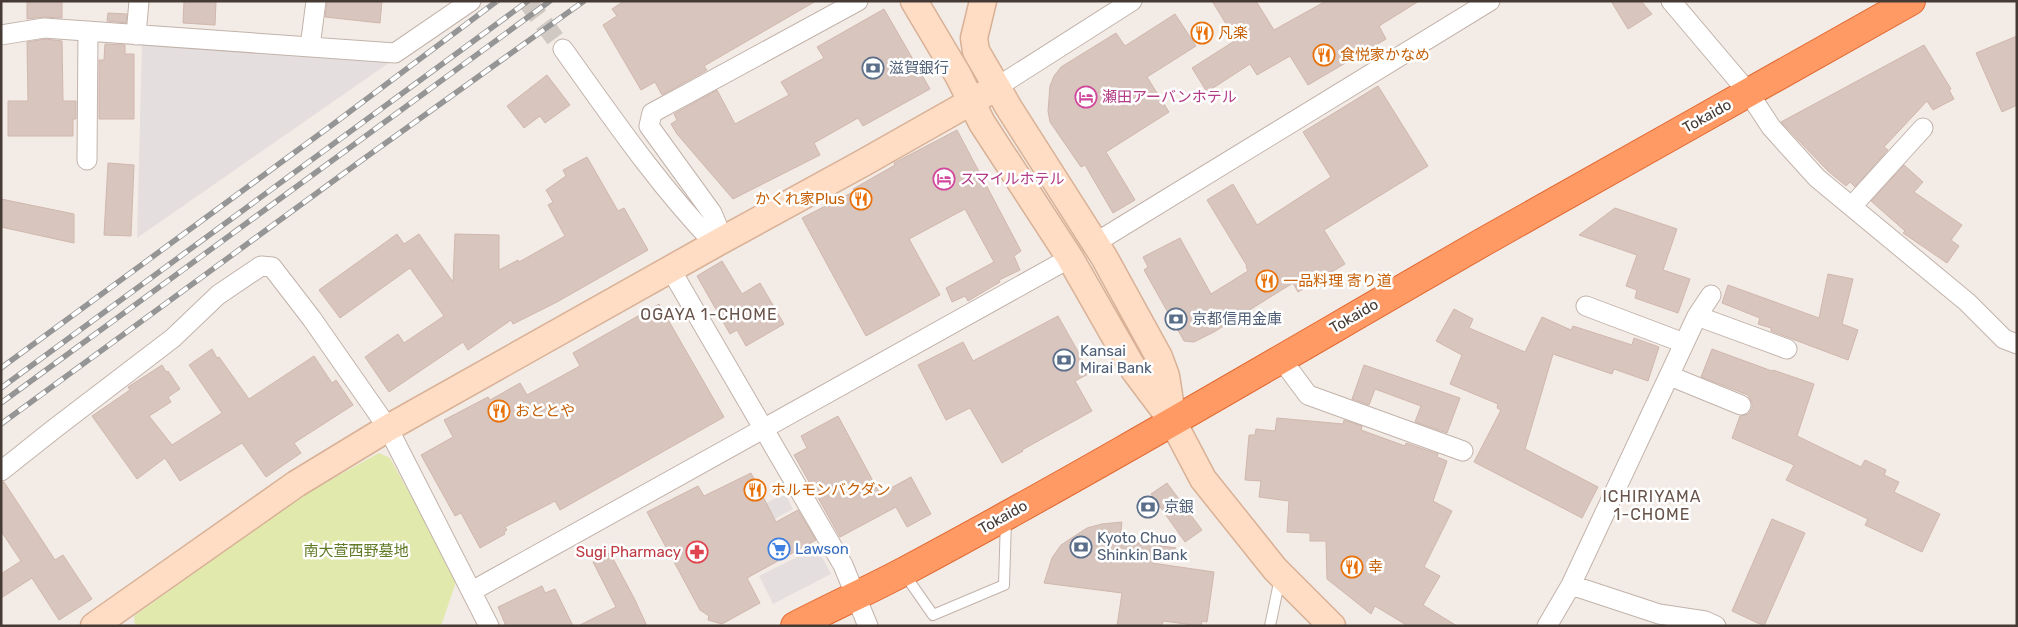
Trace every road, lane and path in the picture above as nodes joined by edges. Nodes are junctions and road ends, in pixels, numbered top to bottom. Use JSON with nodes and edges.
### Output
{"nodes":[{"id":1,"x":139,"y":1,"type":"edge"},
{"id":2,"x":316,"y":1,"type":"edge"},
{"id":3,"x":471,"y":1,"type":"edge"},
{"id":4,"x":858,"y":1,"type":"edge"},
{"id":5,"x":914,"y":1,"type":"edge"},
{"id":6,"x":1132,"y":1,"type":"edge"},
{"id":7,"x":1490,"y":1,"type":"edge"},
{"id":8,"x":1671,"y":1,"type":"edge"},
{"id":9,"x":1910,"y":1,"type":"edge"},
{"id":10,"x":982,"y":2,"type":"edge"},
{"id":11,"x":88,"y":31,"type":"junction"},
{"id":12,"x":1,"y":34,"type":"edge"},
{"id":13,"x":136,"y":34,"type":"junction"},
{"id":14,"x":310,"y":47,"type":"junction"},
{"id":15,"x":563,"y":49,"type":"tunnel mouth"},
{"id":16,"x":996,"y":87,"type":"junction"},
{"id":17,"x":1748,"y":92,"type":"junction"},
{"id":18,"x":971,"y":101,"type":"junction"},
{"id":19,"x":1923,"y":128,"type":"dead end"},
{"id":20,"x":87,"y":160,"type":"dead end"},
{"id":21,"x":1852,"y":206,"type":"junction"},
{"id":22,"x":1094,"y":243,"type":"junction"},
{"id":23,"x":714,"y":244,"type":"junction"},
{"id":24,"x":1070,"y":258,"type":"junction"},
{"id":25,"x":670,"y":270,"type":"junction"},
{"id":26,"x":1711,"y":295,"type":"dead end"},
{"id":27,"x":1586,"y":306,"type":"dead end"},
{"id":28,"x":1697,"y":316,"type":"junction"},
{"id":29,"x":1684,"y":343,"type":"junction"},
{"id":30,"x":2017,"y":344,"type":"edge"},
{"id":31,"x":1787,"y":349,"type":"dead end"},
{"id":32,"x":1282,"y":360,"type":"junction"},
{"id":33,"x":1670,"y":376,"type":"junction"},
{"id":34,"x":1741,"y":405,"type":"dead end"},
{"id":35,"x":1173,"y":422,"type":"junction"},
{"id":36,"x":388,"y":428,"type":"junction"},
{"id":37,"x":762,"y":429,"type":"junction"},
{"id":38,"x":1463,"y":451,"type":"dead end"},
{"id":39,"x":1,"y":471,"type":"edge"},
{"id":40,"x":1006,"y":515,"type":"junction"},
{"id":41,"x":903,"y":572,"type":"junction"},
{"id":42,"x":1280,"y":574,"type":"junction"},
{"id":43,"x":1571,"y":586,"type":"junction"},
{"id":44,"x":472,"y":591,"type":"junction"},
{"id":45,"x":855,"y":596,"type":"junction"},
{"id":46,"x":94,"y":626,"type":"edge"},
{"id":47,"x":489,"y":626,"type":"edge"},
{"id":48,"x":796,"y":626,"type":"edge"},
{"id":49,"x":868,"y":626,"type":"edge"},
{"id":50,"x":1270,"y":626,"type":"edge"},
{"id":51,"x":1332,"y":626,"type":"edge"},
{"id":52,"x":1547,"y":626,"type":"edge"},
{"id":53,"x":1716,"y":626,"type":"edge"}],
"edges":[{"from":1,"to":13,"type":"street"},
{"from":2,"to":14,"type":"street"},
{"from":3,"to":14,"type":"street"},
{"from":4,"to":23,"type":"street"},
{"from":5,"to":18,"type":"street"},
{"from":6,"to":16,"type":"street"},
{"from":7,"to":22,"type":"street"},
{"from":8,"to":17,"type":"street"},
{"from":9,"to":17,"type":"highway","name":"Tokaido"},
{"from":10,"to":16,"type":"street"},
{"from":11,"to":12,"type":"street"},
{"from":11,"to":13,"type":"street"},
{"from":11,"to":20,"type":"street"},
{"from":13,"to":14,"type":"street"},
{"from":15,"to":23,"type":"street"},
{"from":16,"to":18,"type":"street"},
{"from":16,"to":22,"type":"street"},
{"from":17,"to":21,"type":"street"},
{"from":17,"to":32,"type":"highway","name":"Tokaido"},
{"from":18,"to":23,"type":"street"},
{"from":18,"to":24,"type":"street"},
{"from":19,"to":21,"type":"street"},
{"from":21,"to":30,"type":"street"},
{"from":22,"to":35,"type":"street"},
{"from":23,"to":25,"type":"street"},
{"from":24,"to":35,"type":"street"},
{"from":24,"to":37,"type":"street"},
{"from":25,"to":36,"type":"street"},
{"from":25,"to":37,"type":"street"},
{"from":26,"to":28,"type":"street"},
{"from":27,"to":29,"type":"street"},
{"from":28,"to":29,"type":"street"},
{"from":28,"to":31,"type":"street"},
{"from":29,"to":33,"type":"street"},
{"from":32,"to":35,"type":"highway","name":"Tokaido"},
{"from":32,"to":38,"type":"street"},
{"from":33,"to":34,"type":"street"},
{"from":33,"to":43,"type":"street"},
{"from":35,"to":40,"type":"highway","name":"Tokaido"},
{"from":35,"to":42,"type":"street"},
{"from":36,"to":39,"type":"street"},
{"from":36,"to":44,"type":"street"},
{"from":36,"to":46,"type":"street"},
{"from":37,"to":44,"type":"street"},
{"from":37,"to":45,"type":"street"},
{"from":40,"to":41,"type":"highway","name":"Tokaido"},
{"from":40,"to":41,"type":"lane"},
{"from":41,"to":45,"type":"highway","name":"Tokaido"},
{"from":42,"to":50,"type":"lane"},
{"from":42,"to":51,"type":"street"},
{"from":43,"to":52,"type":"street"},
{"from":43,"to":53,"type":"street"},
{"from":44,"to":47,"type":"street"},
{"from":45,"to":48,"type":"highway","name":"Tokaido"},
{"from":45,"to":49,"type":"street"}]}
